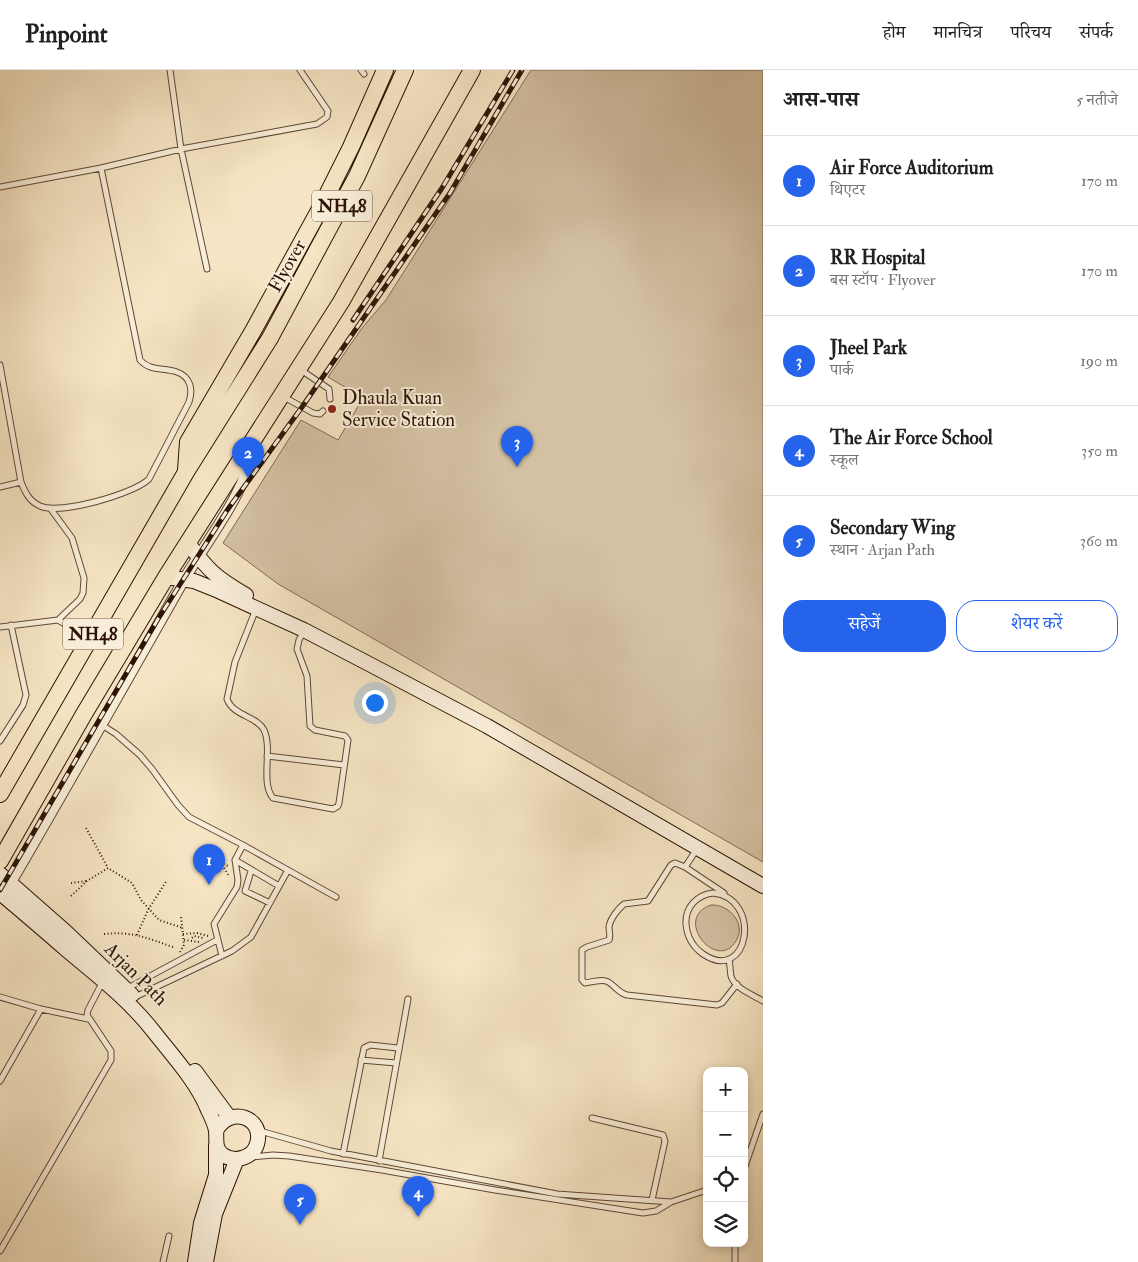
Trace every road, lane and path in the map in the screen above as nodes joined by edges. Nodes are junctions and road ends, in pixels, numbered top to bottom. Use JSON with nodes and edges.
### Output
{"nodes":[{"id":1,"x":170,"y":70,"type":"edge"},
{"id":2,"x":300,"y":70,"type":"edge"},
{"id":3,"x":386,"y":70,"type":"edge"},
{"id":4,"x":405,"y":70,"type":"edge"},
{"id":5,"x":467,"y":70,"type":"edge"},
{"id":6,"x":472,"y":70,"type":"edge"},
{"id":7,"x":462,"y":88,"type":"junction"},
{"id":8,"x":181,"y":149,"type":"junction"},
{"id":9,"x":101,"y":168,"type":"junction"},
{"id":10,"x":0,"y":187,"type":"edge"},
{"id":11,"x":207,"y":269,"type":"dead end"},
{"id":12,"x":0,"y":365,"type":"edge"},
{"id":13,"x":299,"y":368,"type":"junction"},
{"id":14,"x":282,"y":395,"type":"junction"},
{"id":15,"x":330,"y":399,"type":"dead end"},
{"id":16,"x":323,"y":411,"type":"dead end"},
{"id":17,"x":255,"y":436,"type":"junction"},
{"id":18,"x":186,"y":472,"type":"junction"},
{"id":19,"x":21,"y":482,"type":"junction"},
{"id":20,"x":0,"y":487,"type":"edge"},
{"id":21,"x":50,"y":508,"type":"junction"},
{"id":22,"x":188,"y":543,"type":"junction"},
{"id":23,"x":198,"y":557,"type":"junction"},
{"id":24,"x":166,"y":577,"type":"junction"},
{"id":25,"x":184,"y":580,"type":"junction"},
{"id":26,"x":216,"y":584,"type":"junction"},
{"id":27,"x":256,"y":609,"type":"junction"},
{"id":28,"x":58,"y":620,"type":"junction"},
{"id":29,"x":12,"y":625,"type":"junction"},
{"id":30,"x":0,"y":627,"type":"edge"},
{"id":31,"x":75,"y":630,"type":"dead end"},
{"id":32,"x":304,"y":630,"type":"junction"},
{"id":33,"x":102,"y":725,"type":"junction"},
{"id":34,"x":0,"y":741,"type":"edge"},
{"id":35,"x":267,"y":756,"type":"junction"},
{"id":36,"x":344,"y":765,"type":"junction"},
{"id":37,"x":0,"y":794,"type":"edge"},
{"id":38,"x":86,"y":828,"type":"dead end"},
{"id":39,"x":243,"y":845,"type":"junction"},
{"id":40,"x":697,"y":848,"type":"junction"},
{"id":41,"x":208,"y":856,"type":"dead end"},
{"id":42,"x":235,"y":860,"type":"junction"},
{"id":43,"x":0,"y":861,"type":"edge"},
{"id":44,"x":685,"y":867,"type":"junction"},
{"id":45,"x":108,"y":868,"type":"junction"},
{"id":46,"x":288,"y":870,"type":"junction"},
{"id":47,"x":251,"y":871,"type":"junction"},
{"id":48,"x":763,"y":877,"type":"edge"},
{"id":49,"x":87,"y":880,"type":"junction"},
{"id":50,"x":167,"y":880,"type":"dead end"},
{"id":51,"x":71,"y":883,"type":"dead end"},
{"id":52,"x":237,"y":886,"type":"junction"},
{"id":53,"x":279,"y":886,"type":"junction"},
{"id":54,"x":763,"y":886,"type":"edge"},
{"id":55,"x":3,"y":889,"type":"edge"},
{"id":56,"x":71,"y":896,"type":"dead end"},
{"id":57,"x":336,"y":897,"type":"dead end"},
{"id":58,"x":733,"y":899,"type":"junction"},
{"id":59,"x":270,"y":903,"type":"junction"},
{"id":60,"x":148,"y":910,"type":"junction"},
{"id":61,"x":181,"y":916,"type":"dead end"},
{"id":62,"x":183,"y":928,"type":"junction"},
{"id":63,"x":104,"y":934,"type":"dead end"},
{"id":64,"x":183,"y":934,"type":"junction"},
{"id":65,"x":137,"y":935,"type":"junction"},
{"id":66,"x":209,"y":936,"type":"dead end"},
{"id":67,"x":184,"y":940,"type":"junction"},
{"id":68,"x":217,"y":940,"type":"junction"},
{"id":69,"x":203,"y":941,"type":"dead end"},
{"id":70,"x":172,"y":947,"type":"dead end"},
{"id":71,"x":180,"y":952,"type":"dead end"},
{"id":72,"x":222,"y":956,"type":"junction"},
{"id":73,"x":730,"y":959,"type":"junction"},
{"id":74,"x":106,"y":976,"type":"junction"},
{"id":75,"x":150,"y":976,"type":"junction"},
{"id":76,"x":736,"y":984,"type":"junction"},
{"id":77,"x":156,"y":988,"type":"junction"},
{"id":78,"x":130,"y":993,"type":"junction"},
{"id":79,"x":0,"y":997,"type":"edge"},
{"id":80,"x":408,"y":999,"type":"dead end"},
{"id":81,"x":763,"y":1002,"type":"edge"},
{"id":82,"x":41,"y":1009,"type":"junction"},
{"id":83,"x":88,"y":1019,"type":"junction"},
{"id":84,"x":398,"y":1048,"type":"junction"},
{"id":85,"x":361,"y":1060,"type":"junction"},
{"id":86,"x":396,"y":1063,"type":"junction"},
{"id":87,"x":0,"y":1081,"type":"edge"},
{"id":88,"x":763,"y":1114,"type":"edge"},
{"id":89,"x":229,"y":1117,"type":"junction"},
{"id":90,"x":592,"y":1118,"type":"dead end"},
{"id":91,"x":257,"y":1130,"type":"junction"},
{"id":92,"x":216,"y":1138,"type":"junction"},
{"id":93,"x":343,"y":1154,"type":"junction"},
{"id":94,"x":748,"y":1157,"type":"edge"},
{"id":95,"x":240,"y":1159,"type":"junction"},
{"id":96,"x":379,"y":1161,"type":"junction"},
{"id":97,"x":703,"y":1191,"type":"edge"},
{"id":98,"x":652,"y":1200,"type":"junction"},
{"id":99,"x":671,"y":1202,"type":"junction"},
{"id":100,"x":169,"y":1236,"type":"dead end"},
{"id":101,"x":735,"y":1247,"type":"edge"},
{"id":102,"x":0,"y":1251,"type":"edge"},
{"id":103,"x":163,"y":1262,"type":"edge"},
{"id":104,"x":195,"y":1262,"type":"edge"},
{"id":105,"x":206,"y":1262,"type":"edge"},
{"id":106,"x":735,"y":1262,"type":"edge"}],
"edges":[{"from":1,"to":8,"type":"lane"},
{"from":2,"to":8,"type":"lane"},
{"from":3,"to":18,"type":"highway"},
{"from":4,"to":18,"type":"highway","name":"Flyover","number":"NH48"},
{"from":5,"to":7,"type":"highway"},
{"from":6,"to":7,"type":"highway","number":"NH48"},
{"from":7,"to":13,"type":"highway","number":"NH48"},
{"from":8,"to":9,"type":"lane"},
{"from":8,"to":11,"type":"lane"},
{"from":9,"to":10,"type":"lane"},
{"from":9,"to":21,"type":"lane"},
{"from":12,"to":19,"type":"lane"},
{"from":13,"to":14,"type":"highway","number":"NH48"},
{"from":13,"to":15,"type":"lane"},
{"from":14,"to":16,"type":"lane"},
{"from":14,"to":17,"type":"highway","number":"NH48"},
{"from":17,"to":22,"type":"highway","number":"NH48"},
{"from":17,"to":23,"type":"street"},
{"from":18,"to":37,"type":"highway","number":"NH48"},
{"from":19,"to":20,"type":"lane"},
{"from":19,"to":21,"type":"lane"},
{"from":21,"to":28,"type":"lane"},
{"from":22,"to":23,"type":"main road"},
{"from":22,"to":24,"type":"highway","number":"NH48"},
{"from":23,"to":25,"type":"street"},
{"from":23,"to":26,"type":"main road"},
{"from":24,"to":25,"type":"main road"},
{"from":24,"to":43,"type":"highway","number":"NH48"},
{"from":25,"to":26,"type":"main road"},
{"from":25,"to":33,"type":"street"},
{"from":26,"to":27,"type":"main road"},
{"from":26,"to":48,"type":"main road"},
{"from":27,"to":32,"type":"main road"},
{"from":27,"to":35,"type":"lane"},
{"from":28,"to":29,"type":"lane"},
{"from":28,"to":31,"type":"lane"},
{"from":29,"to":30,"type":"lane"},
{"from":29,"to":34,"type":"lane"},
{"from":32,"to":36,"type":"lane"},
{"from":32,"to":40,"type":"main road"},
{"from":33,"to":39,"type":"lane"},
{"from":33,"to":55,"type":"street"},
{"from":35,"to":36,"type":"lane"},
{"from":35,"to":36,"type":"lane"},
{"from":38,"to":45,"type":"path"},
{"from":39,"to":42,"type":"lane"},
{"from":39,"to":46,"type":"lane"},
{"from":40,"to":44,"type":"lane"},
{"from":40,"to":54,"type":"main road"},
{"from":41,"to":52,"type":"path"},
{"from":42,"to":47,"type":"lane"},
{"from":42,"to":52,"type":"lane"},
{"from":44,"to":58,"type":"lane"},
{"from":44,"to":76,"type":"lane"},
{"from":45,"to":49,"type":"path"},
{"from":45,"to":60,"type":"path"},
{"from":46,"to":53,"type":"lane"},
{"from":46,"to":57,"type":"lane"},
{"from":47,"to":53,"type":"lane"},
{"from":47,"to":59,"type":"lane"},
{"from":49,"to":51,"type":"path"},
{"from":49,"to":56,"type":"path"},
{"from":50,"to":60,"type":"path"},
{"from":52,"to":68,"type":"lane"},
{"from":53,"to":59,"type":"lane"},
{"from":55,"to":74,"type":"main road","name":"Arjan Path"},
{"from":58,"to":73,"type":"lane"},
{"from":58,"to":73,"type":"lane"},
{"from":59,"to":72,"type":"lane"},
{"from":60,"to":62,"type":"path"},
{"from":60,"to":65,"type":"path"},
{"from":61,"to":62,"type":"path"},
{"from":62,"to":64,"type":"path"},
{"from":63,"to":65,"type":"path"},
{"from":64,"to":66,"type":"path"},
{"from":64,"to":67,"type":"path"},
{"from":65,"to":70,"type":"path"},
{"from":67,"to":69,"type":"path"},
{"from":67,"to":71,"type":"path"},
{"from":68,"to":72,"type":"lane"},
{"from":68,"to":75,"type":"lane"},
{"from":72,"to":77,"type":"lane"},
{"from":73,"to":76,"type":"lane"},
{"from":74,"to":78,"type":"main road","name":"Arjan Path"},
{"from":74,"to":83,"type":"lane"},
{"from":74,"to":92,"type":"main road","name":"Arjan Path"},
{"from":75,"to":77,"type":"lane"},
{"from":75,"to":78,"type":"lane"},
{"from":76,"to":81,"type":"lane"},
{"from":77,"to":78,"type":"lane"},
{"from":78,"to":89,"type":"main road","name":"Arjan Path"},
{"from":79,"to":82,"type":"lane"},
{"from":80,"to":84,"type":"lane"},
{"from":82,"to":83,"type":"lane"},
{"from":82,"to":87,"type":"lane"},
{"from":83,"to":102,"type":"lane"},
{"from":84,"to":85,"type":"lane"},
{"from":84,"to":86,"type":"lane"},
{"from":85,"to":86,"type":"lane"},
{"from":85,"to":93,"type":"lane"},
{"from":86,"to":96,"type":"lane"},
{"from":88,"to":94,"type":"lane"},
{"from":89,"to":91,"type":"main road"},
{"from":89,"to":92,"type":"main road"},
{"from":90,"to":98,"type":"lane"},
{"from":91,"to":93,"type":"lane"},
{"from":91,"to":95,"type":"main road"},
{"from":92,"to":95,"type":"main road"},
{"from":92,"to":104,"type":"main road","name":"Arjan Path"},
{"from":93,"to":96,"type":"lane"},
{"from":95,"to":99,"type":"lane"},
{"from":95,"to":105,"type":"main road"},
{"from":96,"to":98,"type":"lane"},
{"from":97,"to":99,"type":"lane"},
{"from":98,"to":99,"type":"lane"},
{"from":100,"to":103,"type":"lane"},
{"from":101,"to":106,"type":"lane"}]}
